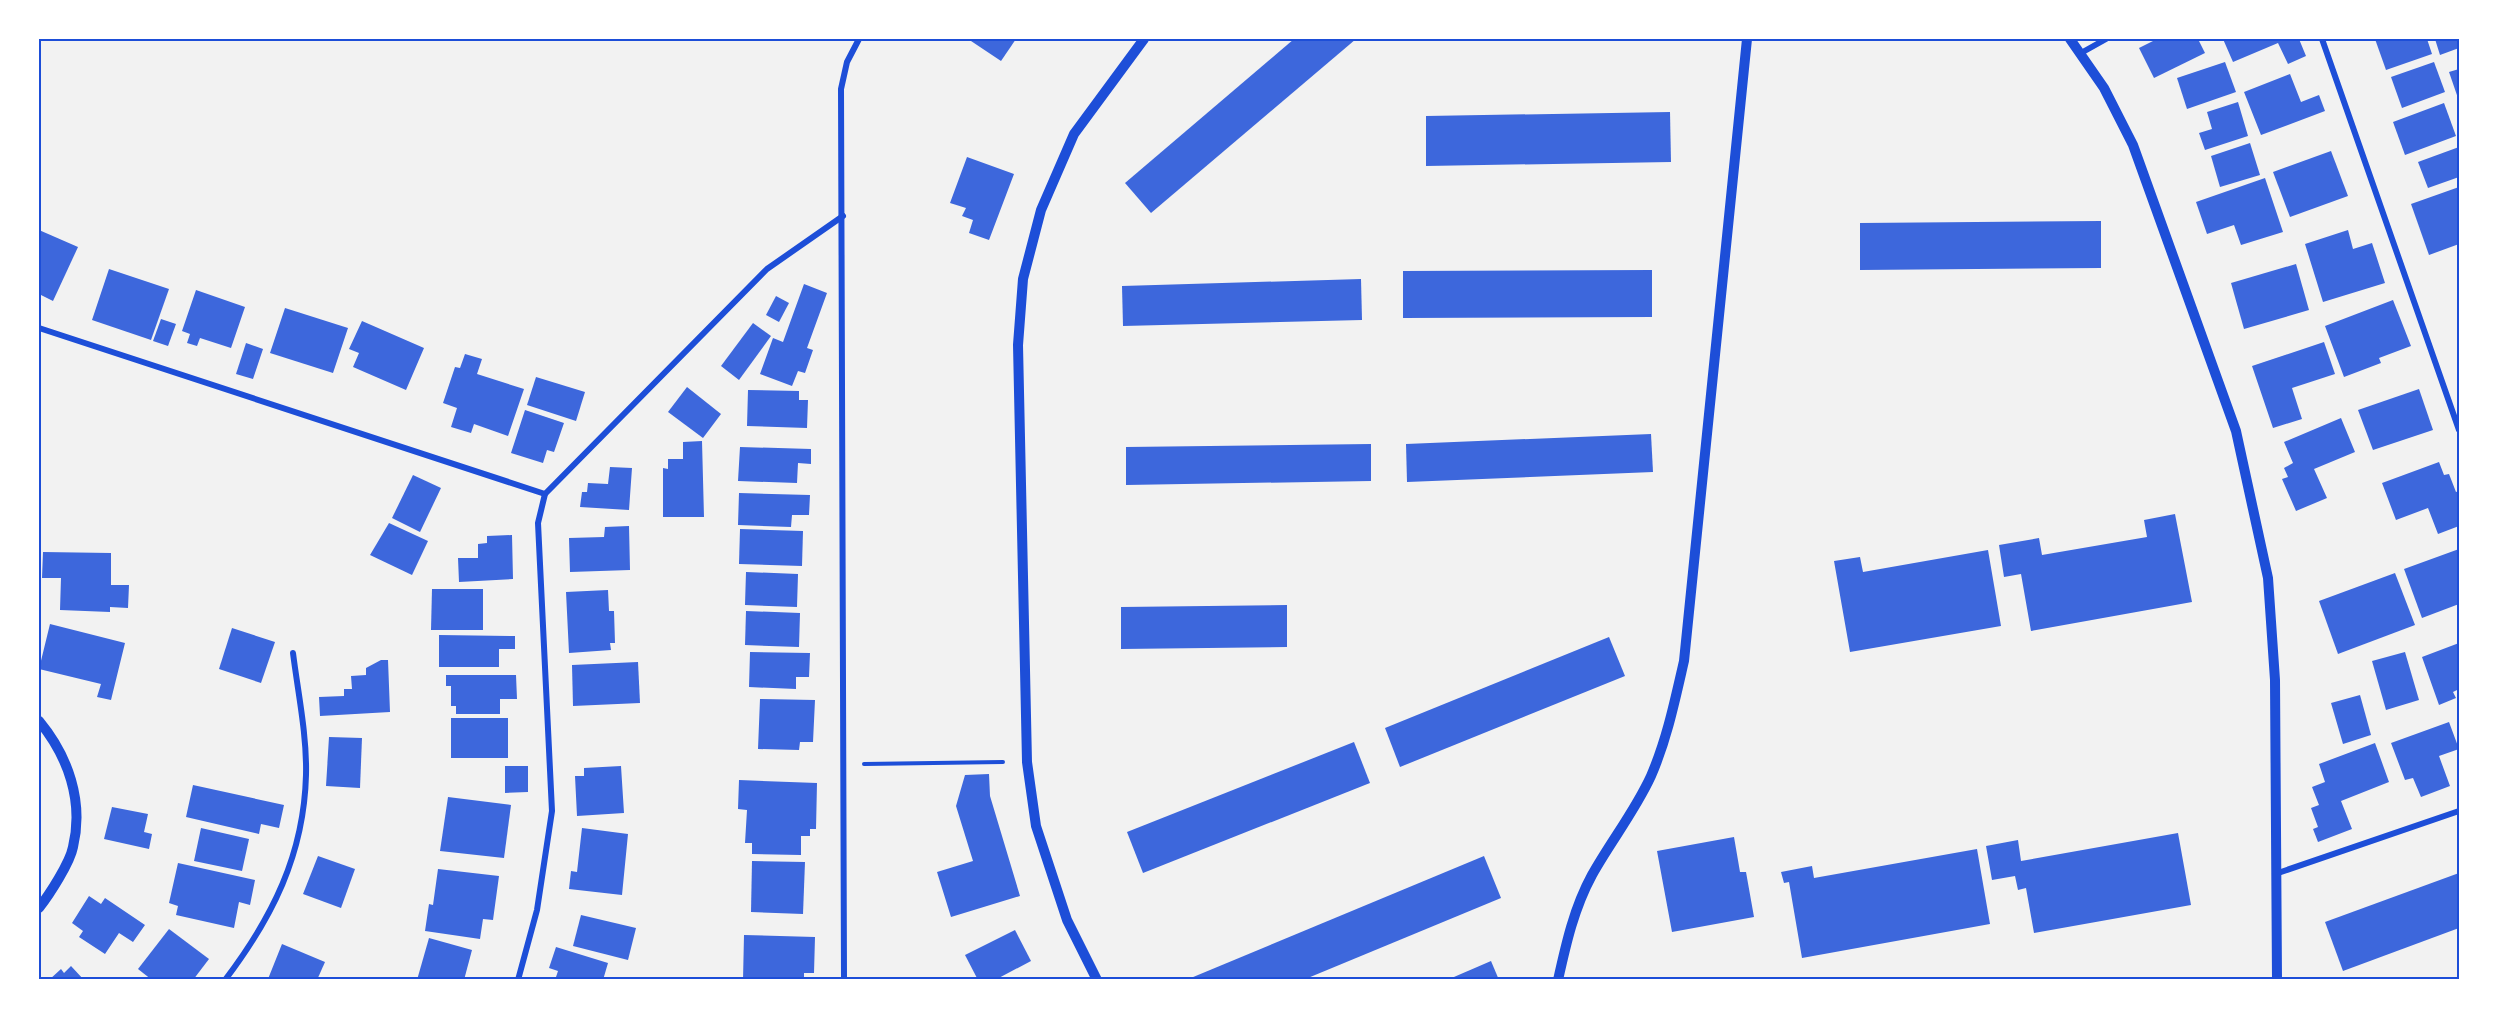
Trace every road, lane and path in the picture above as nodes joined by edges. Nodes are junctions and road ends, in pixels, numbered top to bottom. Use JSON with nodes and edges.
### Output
{"nodes":[{"id":1,"x":859,"y":39,"type":"edge"},
{"id":2,"x":1144,"y":39,"type":"edge"},
{"id":3,"x":1748,"y":39,"type":"edge"},
{"id":4,"x":2070,"y":39,"type":"edge"},
{"id":5,"x":2106,"y":39,"type":"edge"},
{"id":6,"x":2322,"y":39,"type":"edge"},
{"id":7,"x":2081,"y":53,"type":"junction"},
{"id":8,"x":843,"y":216,"type":"junction"},
{"id":9,"x":39,"y":328,"type":"edge"},
{"id":10,"x":2459,"y":430,"type":"edge"},
{"id":11,"x":545,"y":494,"type":"junction"},
{"id":12,"x":292,"y":652,"type":"dead end"},
{"id":13,"x":39,"y":721,"type":"edge"},
{"id":14,"x":1027,"y":762,"type":"junction"},
{"id":15,"x":842,"y":764,"type":"junction"},
{"id":16,"x":2459,"y":811,"type":"edge"},
{"id":17,"x":2275,"y":874,"type":"junction"},
{"id":18,"x":39,"y":909,"type":"edge"},
{"id":19,"x":225,"y":980,"type":"edge"},
{"id":20,"x":518,"y":980,"type":"edge"},
{"id":21,"x":844,"y":980,"type":"edge"},
{"id":22,"x":1097,"y":980,"type":"edge"},
{"id":23,"x":1558,"y":980,"type":"edge"},
{"id":24,"x":2277,"y":980,"type":"edge"}],
"edges":[{"from":1,"to":8,"type":"street"},
{"from":2,"to":14,"type":"street"},
{"from":3,"to":23,"type":"street"},
{"from":4,"to":7,"type":"street"},
{"from":5,"to":7,"type":"street"},
{"from":6,"to":10,"type":"street"},
{"from":7,"to":17,"type":"street"},
{"from":8,"to":11,"type":"street"},
{"from":8,"to":15,"type":"street"},
{"from":9,"to":11,"type":"street"},
{"from":11,"to":20,"type":"street"},
{"from":12,"to":19,"type":"street"},
{"from":13,"to":18,"type":"street"},
{"from":14,"to":15,"type":"path"},
{"from":14,"to":22,"type":"street"},
{"from":15,"to":21,"type":"street"},
{"from":16,"to":17,"type":"street"},
{"from":17,"to":24,"type":"street"}]}
